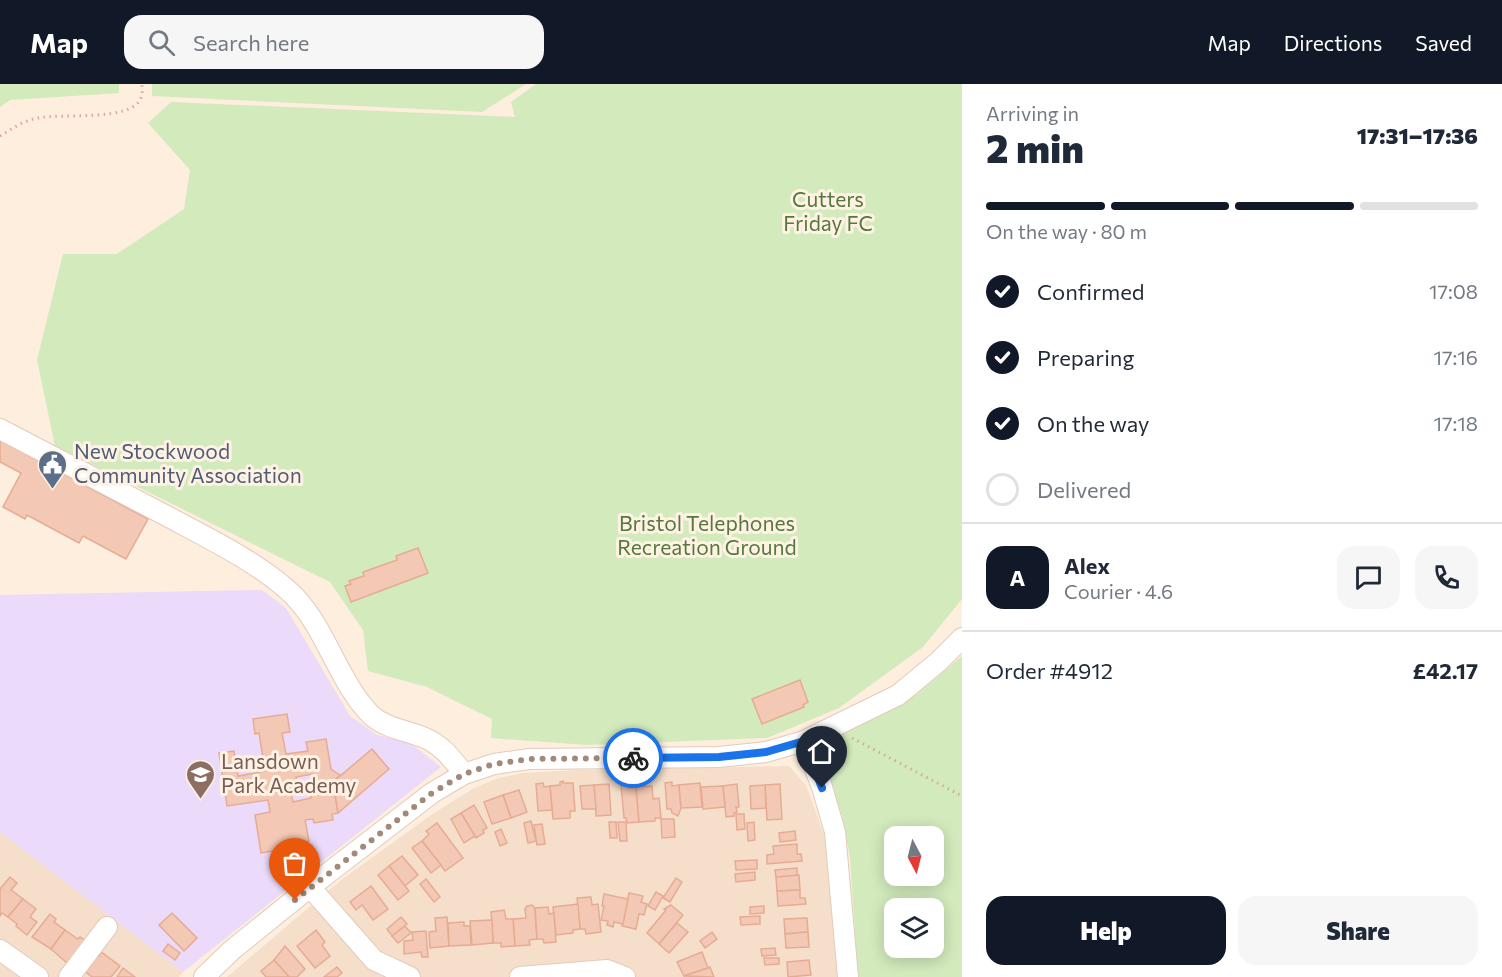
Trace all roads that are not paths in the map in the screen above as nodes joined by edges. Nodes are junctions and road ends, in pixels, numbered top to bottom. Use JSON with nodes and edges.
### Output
{"nodes":[{"id":1,"x":0,"y":429,"type":"edge"},
{"id":2,"x":962,"y":638,"type":"edge"},
{"id":3,"x":804,"y":741,"type":"junction"},
{"id":4,"x":464,"y":774,"type":"junction"},
{"id":5,"x":310,"y":887,"type":"junction"},
{"id":6,"x":107,"y":927,"type":"dead end"},
{"id":7,"x":0,"y":950,"type":"edge"},
{"id":8,"x":38,"y":977,"type":"edge"},
{"id":9,"x":69,"y":977,"type":"edge"},
{"id":10,"x":204,"y":977,"type":"edge"},
{"id":11,"x":410,"y":977,"type":"edge"},
{"id":12,"x":520,"y":977,"type":"edge"},
{"id":13,"x":625,"y":977,"type":"edge"},
{"id":14,"x":848,"y":977,"type":"edge"}],
"edges":[{"from":1,"to":4,"type":"street"},
{"from":2,"to":3,"type":"street"},
{"from":3,"to":4,"type":"street"},
{"from":3,"to":14,"type":"street"},
{"from":4,"to":5,"type":"street"},
{"from":5,"to":10,"type":"street"},
{"from":5,"to":11,"type":"street"},
{"from":6,"to":9,"type":"street"},
{"from":7,"to":8,"type":"street"},
{"from":12,"to":13,"type":"street"}]}
